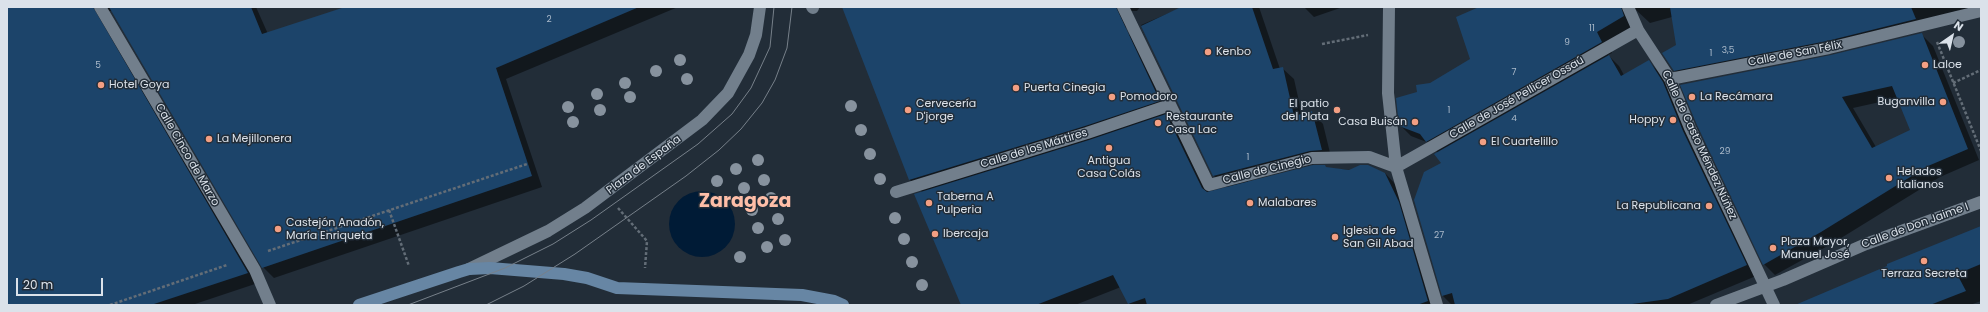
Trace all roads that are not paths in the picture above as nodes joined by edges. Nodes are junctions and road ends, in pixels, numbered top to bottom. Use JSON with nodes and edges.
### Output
{"nodes":[{"id":1,"x":100,"y":7,"type":"edge"},
{"id":2,"x":760,"y":7,"type":"edge"},
{"id":3,"x":1123,"y":7,"type":"edge"},
{"id":4,"x":1389,"y":7,"type":"edge"},
{"id":5,"x":1628,"y":7,"type":"edge"},
{"id":6,"x":1981,"y":11,"type":"edge"},
{"id":7,"x":1638,"y":30,"type":"junction"},
{"id":8,"x":1670,"y":79,"type":"junction"},
{"id":9,"x":1170,"y":105,"type":"junction"},
{"id":10,"x":1396,"y":167,"type":"junction"},
{"id":11,"x":896,"y":192,"type":"dead end"},
{"id":12,"x":1981,"y":202,"type":"edge"},
{"id":13,"x":469,"y":269,"type":"junction"},
{"id":14,"x":1765,"y":286,"type":"junction"},
{"id":15,"x":270,"y":305,"type":"edge"},
{"id":16,"x":359,"y":305,"type":"edge"},
{"id":17,"x":843,"y":305,"type":"edge"},
{"id":18,"x":1437,"y":305,"type":"edge"},
{"id":19,"x":1716,"y":305,"type":"edge"},
{"id":20,"x":1774,"y":305,"type":"edge"}],
"edges":[{"from":1,"to":15,"type":"street","name":"Calle Cinco de Marzo"},
{"from":2,"to":13,"type":"street","name":"Plaza de España"},
{"from":3,"to":9,"type":"street"},
{"from":4,"to":10,"type":"street"},
{"from":5,"to":7,"type":"street","name":"Calle de Casto Méndez Núñez"},
{"from":6,"to":8,"type":"street","name":"Calle de San Félix"},
{"from":7,"to":8,"type":"street","name":"Calle de Casto Méndez Núñez"},
{"from":7,"to":10,"type":"street","name":"Calle de José Pellicer Ossaú"},
{"from":8,"to":14,"type":"street","name":"Calle de Casto Méndez Núñez"},
{"from":9,"to":10,"type":"street","name":"Calle de Cinegio"},
{"from":9,"to":11,"type":"street","name":"Calle de los Mártires"},
{"from":10,"to":18,"type":"street"},
{"from":12,"to":14,"type":"street","name":"Calle de Don Jaime I"},
{"from":13,"to":16,"type":"street"},
{"from":13,"to":17,"type":"street"},
{"from":14,"to":19,"type":"street","name":"Calle de Don Jaime I"},
{"from":14,"to":20,"type":"street","name":"Calle de Casto Méndez Núñez"}]}
